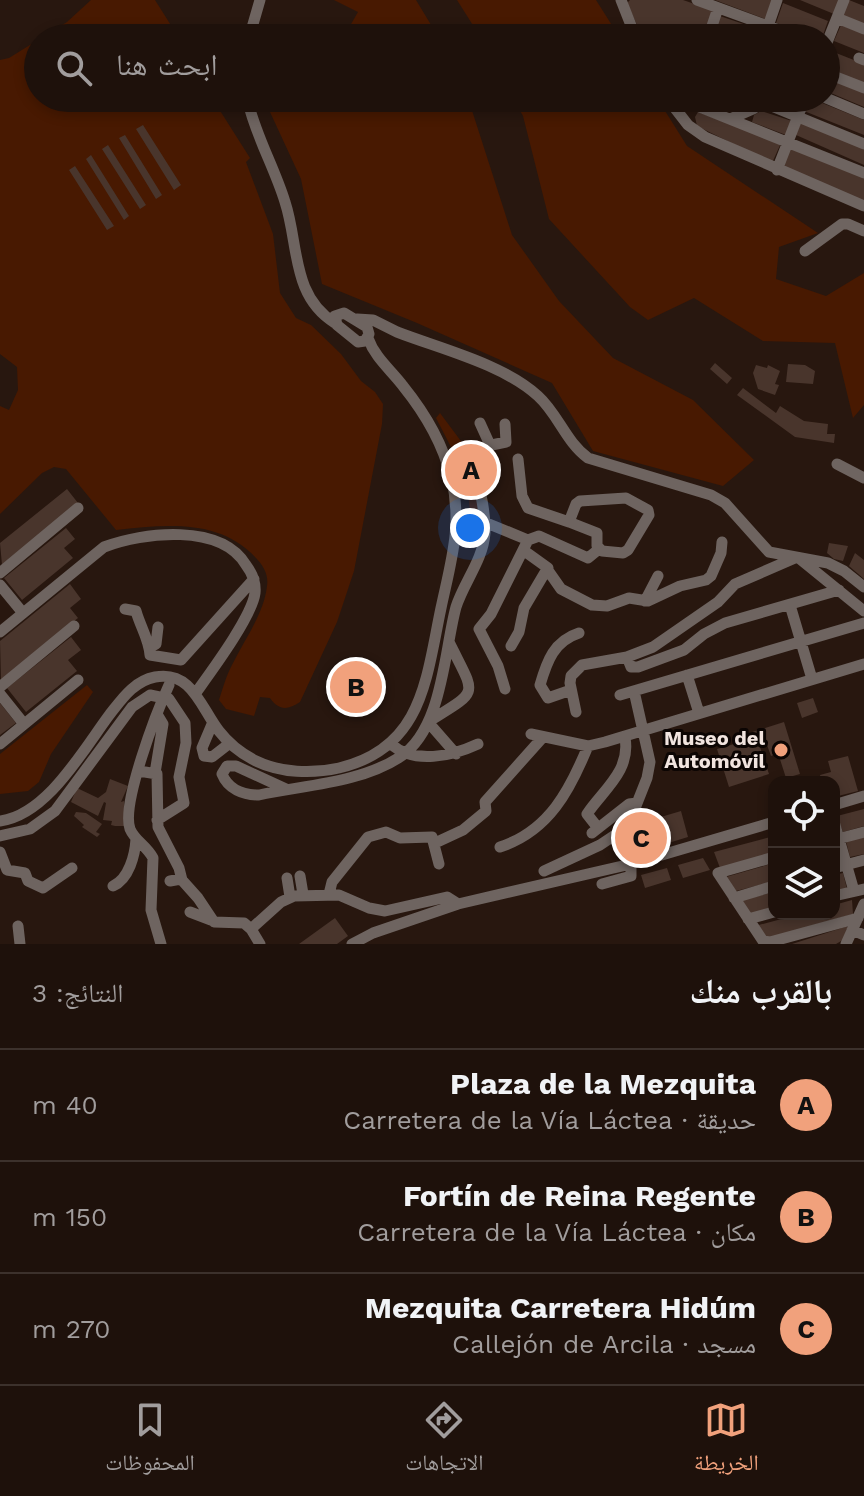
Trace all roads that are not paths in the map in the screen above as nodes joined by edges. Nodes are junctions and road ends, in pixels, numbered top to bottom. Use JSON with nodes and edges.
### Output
{"nodes":[{"id":1,"x":260,"y":0,"type":"edge"},
{"id":2,"x":621,"y":0,"type":"edge"},
{"id":3,"x":697,"y":0,"type":"edge"},
{"id":4,"x":777,"y":0,"type":"edge"},
{"id":5,"x":844,"y":0,"type":"edge"},
{"id":6,"x":718,"y":8,"type":"junction"},
{"id":7,"x":837,"y":18,"type":"junction"},
{"id":8,"x":253,"y":24,"type":"edge"},
{"id":9,"x":630,"y":24,"type":"edge"},
{"id":10,"x":713,"y":24,"type":"edge"},
{"id":11,"x":763,"y":24,"type":"edge"},
{"id":12,"x":770,"y":24,"type":"edge"},
{"id":13,"x":835,"y":24,"type":"edge"},
{"id":14,"x":864,"y":29,"type":"edge"},
{"id":15,"x":840,"y":79,"type":"edge"},
{"id":16,"x":864,"y":88,"type":"edge"},
{"id":17,"x":840,"y":104,"type":"edge"},
{"id":18,"x":251,"y":112,"type":"edge"},
{"id":19,"x":678,"y":112,"type":"edge"},
{"id":20,"x":693,"y":112,"type":"edge"},
{"id":21,"x":711,"y":112,"type":"edge"},
{"id":22,"x":743,"y":112,"type":"edge"},
{"id":23,"x":789,"y":112,"type":"edge"},
{"id":24,"x":800,"y":112,"type":"edge"},
{"id":25,"x":864,"y":114,"type":"edge"},
{"id":26,"x":798,"y":117,"type":"junction"},
{"id":27,"x":730,"y":119,"type":"junction"},
{"id":28,"x":688,"y":125,"type":"junction"},
{"id":29,"x":789,"y":141,"type":"junction"},
{"id":30,"x":864,"y":144,"type":"edge"},
{"id":31,"x":777,"y":170,"type":"junction"},
{"id":32,"x":864,"y":173,"type":"edge"},
{"id":33,"x":864,"y":206,"type":"edge"},
{"id":34,"x":864,"y":231,"type":"edge"},
{"id":35,"x":805,"y":251,"type":"dead end"},
{"id":36,"x":338,"y":318,"type":"junction"},
{"id":37,"x":357,"y":319,"type":"junction"},
{"id":38,"x":397,"y":332,"type":"junction"},
{"id":39,"x":365,"y":338,"type":"junction"},
{"id":40,"x":480,"y":423,"type":"dead end"},
{"id":41,"x":505,"y":424,"type":"dead end"},
{"id":42,"x":490,"y":445,"type":"junction"},
{"id":43,"x":518,"y":459,"type":"dead end"},
{"id":44,"x":474,"y":461,"type":"junction"},
{"id":45,"x":837,"y":464,"type":"dead end"},
{"id":46,"x":450,"y":473,"type":"junction"},
{"id":47,"x":864,"y":478,"type":"edge"},
{"id":48,"x":78,"y":508,"type":"dead end"},
{"id":49,"x":569,"y":522,"type":"junction"},
{"id":50,"x":484,"y":523,"type":"junction"},
{"id":51,"x":458,"y":525,"type":"junction"},
{"id":52,"x":722,"y":542,"type":"dead end"},
{"id":53,"x":526,"y":545,"type":"junction"},
{"id":54,"x":599,"y":549,"type":"junction"},
{"id":55,"x":798,"y":558,"type":"junction"},
{"id":56,"x":548,"y":568,"type":"junction"},
{"id":57,"x":0,"y":573,"type":"edge"},
{"id":58,"x":658,"y":576,"type":"dead end"},
{"id":59,"x":254,"y":579,"type":"junction"},
{"id":60,"x":0,"y":585,"type":"edge"},
{"id":61,"x":864,"y":587,"type":"edge"},
{"id":62,"x":839,"y":590,"type":"junction"},
{"id":63,"x":645,"y":601,"type":"junction"},
{"id":64,"x":790,"y":605,"type":"junction"},
{"id":65,"x":125,"y":609,"type":"dead end"},
{"id":66,"x":864,"y":611,"type":"edge"},
{"id":67,"x":23,"y":613,"type":"junction"},
{"id":68,"x":864,"y":623,"type":"edge"},
{"id":69,"x":74,"y":626,"type":"dead end"},
{"id":70,"x":158,"y":627,"type":"dead end"},
{"id":71,"x":0,"y":632,"type":"edge"},
{"id":72,"x":579,"y":633,"type":"dead end"},
{"id":73,"x":801,"y":641,"type":"junction"},
{"id":74,"x":449,"y":642,"type":"junction"},
{"id":75,"x":511,"y":646,"type":"dead end"},
{"id":76,"x":150,"y":652,"type":"junction"},
{"id":77,"x":627,"y":657,"type":"junction"},
{"id":78,"x":864,"y":664,"type":"edge"},
{"id":79,"x":687,"y":675,"type":"junction"},
{"id":80,"x":812,"y":679,"type":"junction"},
{"id":81,"x":78,"y":680,"type":"dead end"},
{"id":82,"x":0,"y":687,"type":"edge"},
{"id":83,"x":505,"y":689,"type":"dead end"},
{"id":84,"x":571,"y":690,"type":"junction"},
{"id":85,"x":634,"y":691,"type":"junction"},
{"id":86,"x":163,"y":693,"type":"junction"},
{"id":87,"x":0,"y":694,"type":"edge"},
{"id":88,"x":195,"y":694,"type":"junction"},
{"id":89,"x":620,"y":695,"type":"dead end"},
{"id":90,"x":576,"y":712,"type":"dead end"},
{"id":91,"x":699,"y":713,"type":"junction"},
{"id":92,"x":157,"y":714,"type":"junction"},
{"id":93,"x":213,"y":722,"type":"junction"},
{"id":94,"x":428,"y":722,"type":"junction"},
{"id":95,"x":24,"y":724,"type":"junction"},
{"id":96,"x":644,"y":731,"type":"junction"},
{"id":97,"x":625,"y":738,"type":"junction"},
{"id":98,"x":230,"y":743,"type":"junction"},
{"id":99,"x":0,"y":744,"type":"edge"},
{"id":100,"x":391,"y":744,"type":"junction"},
{"id":101,"x":478,"y":744,"type":"dead end"},
{"id":102,"x":588,"y":746,"type":"junction"},
{"id":103,"x":406,"y":752,"type":"junction"},
{"id":104,"x":456,"y":754,"type":"junction"},
{"id":105,"x":84,"y":759,"type":"junction"},
{"id":106,"x":139,"y":771,"type":"junction"},
{"id":107,"x":306,"y":772,"type":"junction"},
{"id":108,"x":155,"y":773,"type":"junction"},
{"id":109,"x":306,"y":785,"type":"junction"},
{"id":110,"x":286,"y":789,"type":"junction"},
{"id":111,"x":864,"y":796,"type":"edge"},
{"id":112,"x":637,"y":803,"type":"junction"},
{"id":113,"x":840,"y":803,"type":"edge"},
{"id":114,"x":157,"y":820,"type":"junction"},
{"id":115,"x":0,"y":821,"type":"edge"},
{"id":116,"x":768,"y":824,"type":"edge"},
{"id":117,"x":630,"y":825,"type":"junction"},
{"id":118,"x":864,"y":832,"type":"edge"},
{"id":119,"x":3,"y":838,"type":"edge"},
{"id":120,"x":840,"y":838,"type":"edge"},
{"id":121,"x":136,"y":839,"type":"junction"},
{"id":122,"x":435,"y":843,"type":"junction"},
{"id":123,"x":500,"y":847,"type":"dead end"},
{"id":124,"x":840,"y":848,"type":"edge"},
{"id":125,"x":0,"y":852,"type":"edge"},
{"id":126,"x":768,"y":859,"type":"edge"},
{"id":127,"x":864,"y":860,"type":"edge"},
{"id":128,"x":635,"y":863,"type":"junction"},
{"id":129,"x":439,"y":864,"type":"dead end"},
{"id":130,"x":847,"y":865,"type":"junction"},
{"id":131,"x":840,"y":867,"type":"edge"},
{"id":132,"x":72,"y":868,"type":"dead end"},
{"id":133,"x":544,"y":871,"type":"dead end"},
{"id":134,"x":602,"y":884,"type":"dead end"},
{"id":135,"x":114,"y":888,"type":"dead end"},
{"id":136,"x":768,"y":888,"type":"edge"},
{"id":137,"x":210,"y":890,"type":"dead end"},
{"id":138,"x":859,"y":890,"type":"edge"},
{"id":139,"x":303,"y":894,"type":"junction"},
{"id":140,"x":329,"y":894,"type":"junction"},
{"id":141,"x":734,"y":898,"type":"junction"},
{"id":142,"x":280,"y":899,"type":"junction"},
{"id":143,"x":202,"y":904,"type":"junction"},
{"id":144,"x":458,"y":904,"type":"junction"},
{"id":145,"x":864,"y":904,"type":"edge"},
{"id":146,"x":190,"y":912,"type":"dead end"},
{"id":147,"x":768,"y":914,"type":"edge"},
{"id":148,"x":748,"y":919,"type":"junction"},
{"id":149,"x":211,"y":920,"type":"junction"},
{"id":150,"x":18,"y":926,"type":"dead end"},
{"id":151,"x":858,"y":928,"type":"edge"},
{"id":152,"x":251,"y":929,"type":"junction"},
{"id":153,"x":766,"y":943,"type":"edge"},
{"id":154,"x":20,"y":944,"type":"edge"},
{"id":155,"x":161,"y":944,"type":"edge"},
{"id":156,"x":259,"y":944,"type":"edge"},
{"id":157,"x":352,"y":944,"type":"edge"},
{"id":158,"x":846,"y":944,"type":"edge"}],
"edges":[{"from":1,"to":8,"type":"street"},
{"from":2,"to":9,"type":"street"},
{"from":3,"to":6,"type":"street"},
{"from":4,"to":12,"type":"street"},
{"from":5,"to":7,"type":"street"},
{"from":6,"to":10,"type":"street"},
{"from":6,"to":11,"type":"street"},
{"from":7,"to":13,"type":"street"},
{"from":7,"to":14,"type":"street"},
{"from":15,"to":16,"type":"street"},
{"from":17,"to":25,"type":"street"},
{"from":18,"to":36,"type":"street"},
{"from":19,"to":28,"type":"street"},
{"from":20,"to":28,"type":"street"},
{"from":21,"to":27,"type":"street"},
{"from":22,"to":27,"type":"street"},
{"from":23,"to":26,"type":"street"},
{"from":24,"to":26,"type":"street"},
{"from":26,"to":29,"type":"street"},
{"from":26,"to":30,"type":"street"},
{"from":27,"to":29,"type":"street"},
{"from":28,"to":31,"type":"street"},
{"from":29,"to":31,"type":"street"},
{"from":29,"to":32,"type":"street"},
{"from":31,"to":33,"type":"street"},
{"from":34,"to":35,"type":"street"},
{"from":36,"to":37,"type":"street"},
{"from":36,"to":39,"type":"street"},
{"from":37,"to":38,"type":"street"},
{"from":37,"to":39,"type":"street"},
{"from":38,"to":39,"type":"street"},
{"from":38,"to":55,"type":"street"},
{"from":39,"to":46,"type":"street"},
{"from":40,"to":42,"type":"street"},
{"from":41,"to":42,"type":"street"},
{"from":42,"to":44,"type":"street"},
{"from":43,"to":49,"type":"street"},
{"from":44,"to":46,"type":"street"},
{"from":44,"to":50,"type":"street"},
{"from":45,"to":47,"type":"street"},
{"from":46,"to":51,"type":"street"},
{"from":48,"to":57,"type":"street"},
{"from":49,"to":54,"type":"street"},
{"from":49,"to":54,"type":"street"},
{"from":50,"to":51,"type":"street"},
{"from":50,"to":53,"type":"street"},
{"from":50,"to":74,"type":"street"},
{"from":51,"to":100,"type":"street"},
{"from":52,"to":63,"type":"street"},
{"from":53,"to":54,"type":"street"},
{"from":53,"to":56,"type":"street"},
{"from":53,"to":83,"type":"street"},
{"from":55,"to":61,"type":"street"},
{"from":55,"to":62,"type":"street"},
{"from":55,"to":77,"type":"street"},
{"from":56,"to":63,"type":"street"},
{"from":56,"to":75,"type":"street"},
{"from":58,"to":63,"type":"street"},
{"from":59,"to":67,"type":"street"},
{"from":59,"to":76,"type":"street"},
{"from":59,"to":88,"type":"street"},
{"from":60,"to":67,"type":"street"},
{"from":62,"to":64,"type":"street"},
{"from":62,"to":66,"type":"street"},
{"from":64,"to":73,"type":"street"},
{"from":64,"to":77,"type":"street"},
{"from":65,"to":76,"type":"street"},
{"from":67,"to":71,"type":"street"},
{"from":68,"to":73,"type":"street"},
{"from":69,"to":82,"type":"street"},
{"from":70,"to":76,"type":"street"},
{"from":72,"to":84,"type":"street"},
{"from":73,"to":79,"type":"street"},
{"from":73,"to":80,"type":"street"},
{"from":74,"to":94,"type":"street"},
{"from":74,"to":94,"type":"street"},
{"from":77,"to":84,"type":"street"},
{"from":78,"to":80,"type":"street"},
{"from":79,"to":85,"type":"street"},
{"from":79,"to":91,"type":"street"},
{"from":80,"to":91,"type":"street"},
{"from":81,"to":95,"type":"street"},
{"from":84,"to":90,"type":"street"},
{"from":85,"to":89,"type":"street"},
{"from":85,"to":96,"type":"street"},
{"from":86,"to":92,"type":"street"},
{"from":86,"to":105,"type":"street"},
{"from":86,"to":114,"type":"street"},
{"from":87,"to":95,"type":"street"},
{"from":88,"to":93,"type":"street"},
{"from":88,"to":105,"type":"street"},
{"from":91,"to":96,"type":"street"},
{"from":92,"to":106,"type":"street"},
{"from":92,"to":108,"type":"street"},
{"from":93,"to":98,"type":"street"},
{"from":93,"to":98,"type":"street"},
{"from":94,"to":103,"type":"street"},
{"from":94,"to":104,"type":"street"},
{"from":95,"to":99,"type":"street"},
{"from":96,"to":97,"type":"street"},
{"from":96,"to":112,"type":"street"},
{"from":97,"to":102,"type":"street"},
{"from":97,"to":112,"type":"street"},
{"from":98,"to":107,"type":"street"},
{"from":100,"to":103,"type":"street"},
{"from":100,"to":107,"type":"street"},
{"from":101,"to":104,"type":"street"},
{"from":102,"to":122,"type":"street"},
{"from":102,"to":123,"type":"street"},
{"from":103,"to":104,"type":"street"},
{"from":103,"to":109,"type":"street"},
{"from":105,"to":115,"type":"street"},
{"from":105,"to":119,"type":"street"},
{"from":106,"to":108,"type":"street"},
{"from":106,"to":121,"type":"street"},
{"from":107,"to":109,"type":"street"},
{"from":108,"to":114,"type":"street"},
{"from":109,"to":110,"type":"street"},
{"from":110,"to":110,"type":"street"},
{"from":111,"to":113,"type":"street"},
{"from":112,"to":117,"type":"street"},
{"from":114,"to":143,"type":"street"},
{"from":116,"to":128,"type":"street"},
{"from":117,"to":128,"type":"street"},
{"from":117,"to":133,"type":"street"},
{"from":118,"to":120,"type":"street"},
{"from":121,"to":135,"type":"street"},
{"from":121,"to":155,"type":"street"},
{"from":122,"to":129,"type":"street"},
{"from":122,"to":140,"type":"street"},
{"from":124,"to":130,"type":"street"},
{"from":125,"to":132,"type":"street"},
{"from":126,"to":141,"type":"street"},
{"from":127,"to":130,"type":"street"},
{"from":128,"to":134,"type":"street"},
{"from":128,"to":144,"type":"street"},
{"from":130,"to":131,"type":"street"},
{"from":130,"to":138,"type":"street"},
{"from":136,"to":141,"type":"street"},
{"from":137,"to":143,"type":"street"},
{"from":139,"to":140,"type":"street"},
{"from":139,"to":142,"type":"street"},
{"from":139,"to":142,"type":"street"},
{"from":140,"to":144,"type":"street"},
{"from":141,"to":148,"type":"street"},
{"from":142,"to":152,"type":"street"},
{"from":143,"to":149,"type":"street"},
{"from":144,"to":157,"type":"street"},
{"from":145,"to":151,"type":"street"},
{"from":146,"to":149,"type":"street"},
{"from":147,"to":148,"type":"street"},
{"from":148,"to":153,"type":"street"},
{"from":149,"to":152,"type":"street"},
{"from":150,"to":154,"type":"street"},
{"from":151,"to":153,"type":"street"},
{"from":151,"to":158,"type":"street"},
{"from":152,"to":156,"type":"street"}]}
